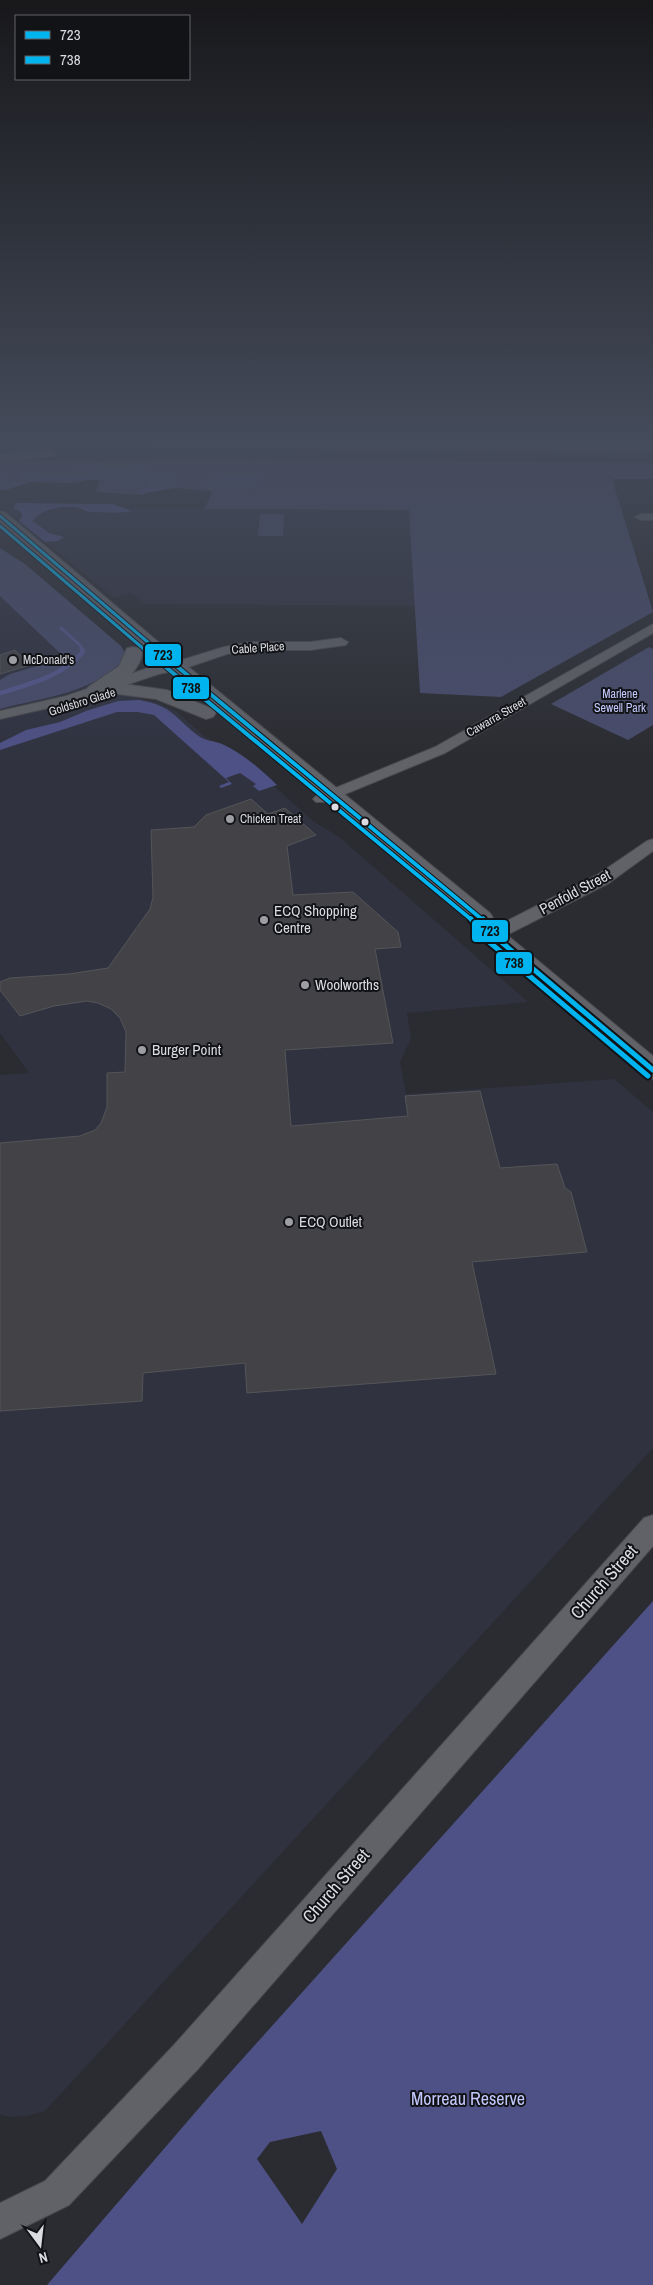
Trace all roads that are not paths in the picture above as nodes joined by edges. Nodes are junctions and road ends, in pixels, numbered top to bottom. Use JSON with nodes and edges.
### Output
{"nodes":[{"id":1,"x":6,"y":546,"type":"edge"},
{"id":2,"x":32,"y":546,"type":"edge"},
{"id":3,"x":653,"y":628,"type":"edge"},
{"id":4,"x":341,"y":642,"type":"dead end"},
{"id":5,"x":133,"y":652,"type":"junction"},
{"id":6,"x":166,"y":671,"type":"junction"},
{"id":7,"x":124,"y":690,"type":"junction"},
{"id":8,"x":95,"y":691,"type":"junction"},
{"id":9,"x":206,"y":713,"type":"junction"},
{"id":10,"x":0,"y":715,"type":"edge"},
{"id":11,"x":0,"y":727,"type":"edge"},
{"id":12,"x":327,"y":797,"type":"junction"},
{"id":13,"x":653,"y":844,"type":"edge"},
{"id":14,"x":493,"y":935,"type":"junction"},
{"id":15,"x":653,"y":1070,"type":"edge"},
{"id":16,"x":653,"y":1527,"type":"edge"},
{"id":17,"x":0,"y":2222,"type":"edge"}],
"edges":[{"from":1,"to":5,"type":"main road"},
{"from":2,"to":6,"type":"main road"},
{"from":3,"to":12,"type":"street","name":"Cawarra Street"},
{"from":4,"to":6,"type":"street","name":"Cable Place"},
{"from":5,"to":6,"type":"main road"},
{"from":5,"to":8,"type":"main road"},
{"from":6,"to":7,"type":"street","name":"Goldsbro Glade"},
{"from":6,"to":8,"type":"street","name":"Goldsbro Glade"},
{"from":6,"to":9,"type":"main road"},
{"from":6,"to":12,"type":"main road"},
{"from":7,"to":9,"type":"main road"},
{"from":7,"to":11,"type":"street","name":"Goldsbro Glade"},
{"from":8,"to":10,"type":"street","name":"Goldsbro Glade"},
{"from":9,"to":12,"type":"main road"},
{"from":12,"to":14,"type":"main road"},
{"from":13,"to":14,"type":"street","name":"Penfold Street"},
{"from":14,"to":15,"type":"main road"},
{"from":16,"to":17,"type":"street","name":"Church Street"}]}
